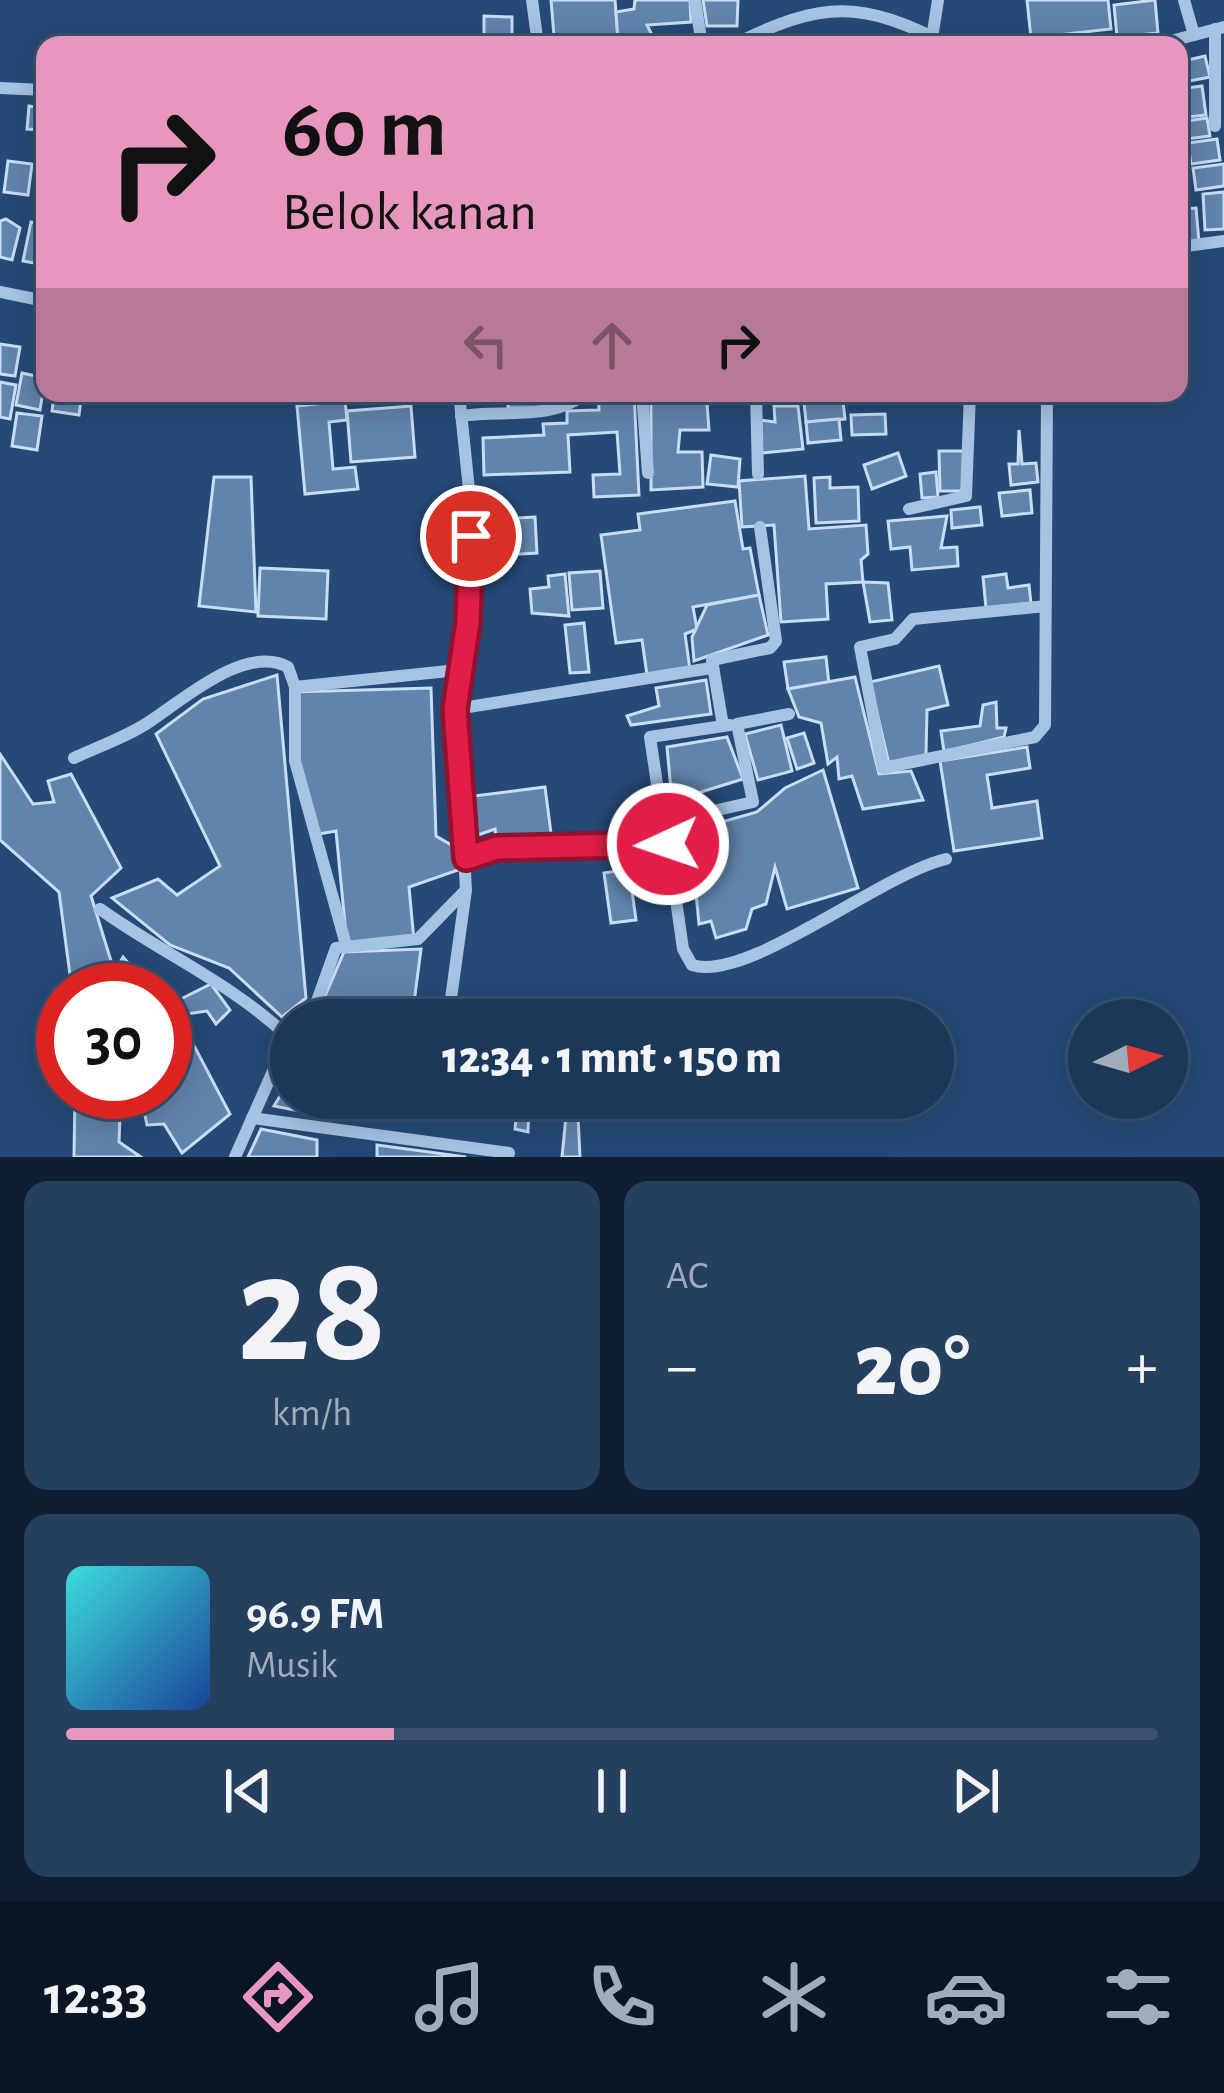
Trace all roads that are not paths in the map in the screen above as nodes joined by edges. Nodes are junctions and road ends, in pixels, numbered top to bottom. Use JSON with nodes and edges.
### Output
{"nodes":[{"id":1,"x":532,"y":0,"type":"edge"},
{"id":2,"x":695,"y":0,"type":"edge"},
{"id":3,"x":938,"y":0,"type":"edge"},
{"id":4,"x":1184,"y":0,"type":"edge"},
{"id":5,"x":1220,"y":28,"type":"edge"},
{"id":6,"x":1194,"y":35,"type":"junction"},
{"id":7,"x":537,"y":36,"type":"edge"},
{"id":8,"x":700,"y":36,"type":"edge"},
{"id":9,"x":755,"y":36,"type":"edge"},
{"id":10,"x":925,"y":36,"type":"edge"},
{"id":11,"x":933,"y":36,"type":"edge"},
{"id":12,"x":1188,"y":37,"type":"edge"},
{"id":13,"x":0,"y":88,"type":"edge"},
{"id":14,"x":36,"y":90,"type":"edge"},
{"id":15,"x":1220,"y":105,"type":"edge"},
{"id":16,"x":1215,"y":125,"type":"dead end"},
{"id":17,"x":1224,"y":241,"type":"edge"},
{"id":18,"x":1188,"y":246,"type":"edge"},
{"id":19,"x":0,"y":292,"type":"edge"},
{"id":20,"x":36,"y":299,"type":"edge"},
{"id":21,"x":460,"y":402,"type":"edge"},
{"id":22,"x":564,"y":402,"type":"edge"},
{"id":23,"x":643,"y":402,"type":"edge"},
{"id":24,"x":756,"y":402,"type":"edge"},
{"id":25,"x":970,"y":402,"type":"edge"},
{"id":26,"x":1047,"y":402,"type":"edge"},
{"id":27,"x":461,"y":416,"type":"junction"},
{"id":28,"x":649,"y":473,"type":"dead end"},
{"id":29,"x":758,"y":474,"type":"dead end"},
{"id":30,"x":909,"y":509,"type":"dead end"},
{"id":31,"x":760,"y":527,"type":"dead end"},
{"id":32,"x":1046,"y":606,"type":"junction"},
{"id":33,"x":710,"y":668,"type":"junction"},
{"id":34,"x":458,"y":670,"type":"junction"},
{"id":35,"x":295,"y":687,"type":"junction"},
{"id":36,"x":455,"y":709,"type":"junction"},
{"id":37,"x":789,"y":714,"type":"dead end"},
{"id":38,"x":730,"y":725,"type":"junction"},
{"id":39,"x":74,"y":758,"type":"dead end"},
{"id":40,"x":660,"y":804,"type":"dead end"},
{"id":41,"x":668,"y":844,"type":"junction"},
{"id":42,"x":466,"y":858,"type":"junction"},
{"id":43,"x":946,"y":859,"type":"dead end"},
{"id":44,"x":466,"y":890,"type":"junction"},
{"id":45,"x":100,"y":909,"type":"dead end"},
{"id":46,"x":346,"y":945,"type":"junction"},
{"id":47,"x":317,"y":999,"type":"edge"},
{"id":48,"x":451,"y":999,"type":"edge"},
{"id":49,"x":270,"y":1019,"type":"edge"},
{"id":50,"x":270,"y":1076,"type":"edge"},
{"id":51,"x":251,"y":1118,"type":"junction"},
{"id":52,"x":509,"y":1153,"type":"dead end"},
{"id":53,"x":236,"y":1157,"type":"edge"}],
"edges":[{"from":1,"to":7,"type":"street"},
{"from":2,"to":8,"type":"street"},
{"from":3,"to":11,"type":"street"},
{"from":4,"to":6,"type":"street"},
{"from":5,"to":6,"type":"street"},
{"from":5,"to":15,"type":"street"},
{"from":6,"to":12,"type":"street"},
{"from":9,"to":10,"type":"street"},
{"from":13,"to":14,"type":"street"},
{"from":15,"to":16,"type":"street"},
{"from":17,"to":18,"type":"street"},
{"from":19,"to":20,"type":"street"},
{"from":21,"to":27,"type":"street"},
{"from":22,"to":27,"type":"street"},
{"from":23,"to":28,"type":"street"},
{"from":24,"to":29,"type":"street"},
{"from":25,"to":30,"type":"street"},
{"from":26,"to":32,"type":"street"},
{"from":27,"to":34,"type":"street"},
{"from":31,"to":33,"type":"street"},
{"from":32,"to":32,"type":"street"},
{"from":33,"to":36,"type":"street"},
{"from":33,"to":38,"type":"street"},
{"from":34,"to":35,"type":"street"},
{"from":34,"to":36,"type":"street"},
{"from":35,"to":39,"type":"street"},
{"from":35,"to":46,"type":"street"},
{"from":36,"to":42,"type":"street"},
{"from":37,"to":38,"type":"street"},
{"from":38,"to":40,"type":"street"},
{"from":38,"to":41,"type":"street"},
{"from":41,"to":42,"type":"street"},
{"from":41,"to":43,"type":"street"},
{"from":42,"to":44,"type":"street"},
{"from":44,"to":46,"type":"street"},
{"from":44,"to":48,"type":"street"},
{"from":45,"to":49,"type":"street"},
{"from":46,"to":47,"type":"street"},
{"from":50,"to":51,"type":"street"},
{"from":51,"to":52,"type":"street"},
{"from":51,"to":53,"type":"street"}]}
